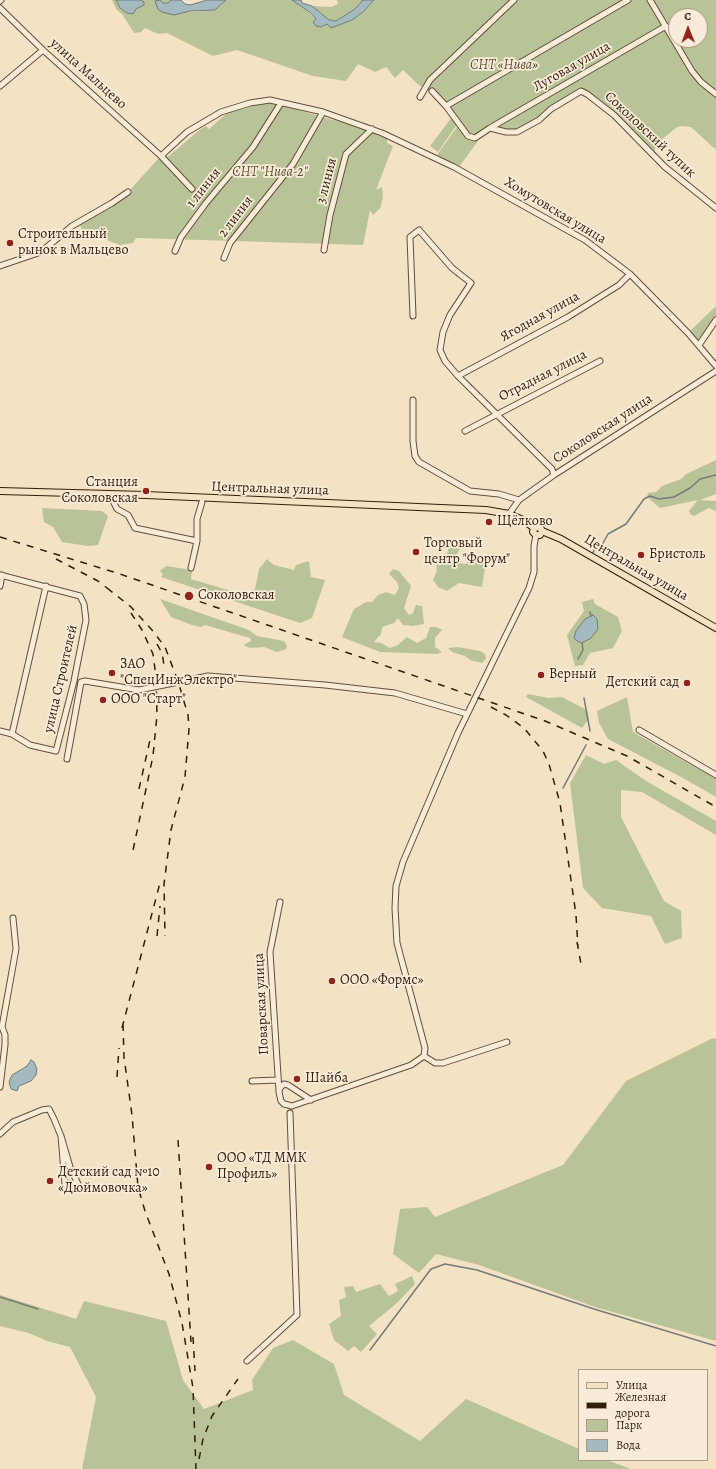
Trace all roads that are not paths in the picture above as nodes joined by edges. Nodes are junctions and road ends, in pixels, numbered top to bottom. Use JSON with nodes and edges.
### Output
{"nodes":[{"id":1,"x":514,"y":0,"type":"edge"},
{"id":2,"x":628,"y":0,"type":"edge"},
{"id":3,"x":650,"y":0,"type":"edge"},
{"id":4,"x":0,"y":8,"type":"edge"},
{"id":5,"x":666,"y":26,"type":"junction"},
{"id":6,"x":43,"y":50,"type":"junction"},
{"id":7,"x":0,"y":86,"type":"edge"},
{"id":8,"x":432,"y":91,"type":"dead end"},
{"id":9,"x":716,"y":94,"type":"edge"},
{"id":10,"x":420,"y":97,"type":"dead end"},
{"id":11,"x":281,"y":103,"type":"junction"},
{"id":12,"x":446,"y":106,"type":"junction"},
{"id":13,"x":323,"y":112,"type":"junction"},
{"id":14,"x":490,"y":128,"type":"junction"},
{"id":15,"x":372,"y":129,"type":"junction"},
{"id":16,"x":161,"y":156,"type":"junction"},
{"id":17,"x":192,"y":189,"type":"dead end"},
{"id":18,"x":128,"y":192,"type":"dead end"},
{"id":19,"x":716,"y":208,"type":"edge"},
{"id":20,"x":324,"y":250,"type":"dead end"},
{"id":21,"x":175,"y":251,"type":"dead end"},
{"id":22,"x":224,"y":258,"type":"dead end"},
{"id":23,"x":0,"y":266,"type":"edge"},
{"id":24,"x":630,"y":274,"type":"junction"},
{"id":25,"x":414,"y":316,"type":"dead end"},
{"id":26,"x":716,"y":320,"type":"edge"},
{"id":27,"x":699,"y":345,"type":"junction"},
{"id":28,"x":600,"y":361,"type":"dead end"},
{"id":29,"x":716,"y":366,"type":"edge"},
{"id":30,"x":716,"y":370,"type":"edge"},
{"id":31,"x":458,"y":376,"type":"junction"},
{"id":32,"x":413,"y":400,"type":"dead end"},
{"id":33,"x":497,"y":414,"type":"junction"},
{"id":34,"x":465,"y":431,"type":"dead end"},
{"id":35,"x":554,"y":475,"type":"junction"},
{"id":36,"x":0,"y":492,"type":"edge"},
{"id":37,"x":115,"y":495,"type":"junction"},
{"id":38,"x":519,"y":500,"type":"junction"},
{"id":39,"x":202,"y":502,"type":"dead end"},
{"id":40,"x":509,"y":514,"type":"junction"},
{"id":41,"x":534,"y":528,"type":"junction"},
{"id":42,"x":542,"y":531,"type":"junction"},
{"id":43,"x":536,"y":535,"type":"junction"},
{"id":44,"x":197,"y":541,"type":"junction"},
{"id":45,"x":191,"y":568,"type":"dead end"},
{"id":46,"x":1,"y":575,"type":"edge"},
{"id":47,"x":0,"y":586,"type":"edge"},
{"id":48,"x":46,"y":586,"type":"junction"},
{"id":49,"x":716,"y":628,"type":"edge"},
{"id":50,"x":467,"y":714,"type":"junction"},
{"id":51,"x":638,"y":730,"type":"dead end"},
{"id":52,"x":0,"y":731,"type":"edge"},
{"id":53,"x":12,"y":734,"type":"junction"},
{"id":54,"x":67,"y":759,"type":"dead end"},
{"id":55,"x":716,"y":774,"type":"edge"},
{"id":56,"x":280,"y":902,"type":"dead end"},
{"id":57,"x":13,"y":918,"type":"dead end"},
{"id":58,"x":1,"y":1027,"type":"edge"},
{"id":59,"x":507,"y":1042,"type":"dead end"},
{"id":60,"x":424,"y":1056,"type":"junction"},
{"id":61,"x":252,"y":1081,"type":"dead end"},
{"id":62,"x":277,"y":1081,"type":"junction"},
{"id":63,"x":284,"y":1084,"type":"junction"},
{"id":64,"x":0,"y":1087,"type":"edge"},
{"id":65,"x":279,"y":1092,"type":"junction"},
{"id":66,"x":304,"y":1094,"type":"junction"},
{"id":67,"x":311,"y":1100,"type":"junction"},
{"id":68,"x":284,"y":1104,"type":"junction"},
{"id":69,"x":298,"y":1105,"type":"junction"},
{"id":70,"x":290,"y":1113,"type":"junction"},
{"id":71,"x":0,"y":1134,"type":"edge"},
{"id":72,"x":61,"y":1136,"type":"junction"},
{"id":73,"x":247,"y":1362,"type":"dead end"}],
"edges":[{"from":1,"to":10,"type":"street"},
{"from":2,"to":12,"type":"street"},
{"from":3,"to":5,"type":"street"},
{"from":4,"to":6,"type":"street","name":"улица Мальцево"},
{"from":5,"to":9,"type":"street"},
{"from":5,"to":14,"type":"street","name":"Луговая улица"},
{"from":6,"to":7,"type":"street"},
{"from":6,"to":16,"type":"street","name":"улица Мальцево"},
{"from":8,"to":12,"type":"street"},
{"from":11,"to":13,"type":"street"},
{"from":11,"to":16,"type":"street"},
{"from":11,"to":21,"type":"street","name":"1 линия"},
{"from":12,"to":14,"type":"street","name":"Луговая улица"},
{"from":13,"to":15,"type":"street"},
{"from":13,"to":22,"type":"street","name":"2 линия"},
{"from":14,"to":19,"type":"street","name":"Соколовский тупик"},
{"from":15,"to":20,"type":"street","name":"3 линия"},
{"from":15,"to":24,"type":"street","name":"Хомутовская улица"},
{"from":16,"to":17,"type":"street","name":"улица Мальцево"},
{"from":18,"to":23,"type":"street"},
{"from":24,"to":27,"type":"street","name":"Хомутовская улица"},
{"from":24,"to":31,"type":"street","name":"Ягодная улица"},
{"from":25,"to":31,"type":"street","name":"Отрадная улица"},
{"from":26,"to":27,"type":"street"},
{"from":27,"to":29,"type":"street","name":"Хомутовская улица"},
{"from":28,"to":33,"type":"street","name":"Отрадная улица"},
{"from":30,"to":35,"type":"street","name":"Соколовская улица"},
{"from":31,"to":33,"type":"street","name":"Отрадная улица"},
{"from":32,"to":38,"type":"street"},
{"from":33,"to":34,"type":"street","name":"Отрадная улица"},
{"from":33,"to":35,"type":"street","name":"Отрадная улица"},
{"from":35,"to":38,"type":"street","name":"Соколовская улица"},
{"from":36,"to":37,"type":"main road","name":"Центральная улица"},
{"from":37,"to":40,"type":"main road","name":"Центральная улица"},
{"from":37,"to":44,"type":"street"},
{"from":38,"to":40,"type":"street","name":"Соколовская улица"},
{"from":39,"to":44,"type":"street"},
{"from":40,"to":41,"type":"main road","name":"Центральная улица"},
{"from":41,"to":42,"type":"main road","name":"Центральная улица"},
{"from":41,"to":43,"type":"main road"},
{"from":42,"to":43,"type":"main road"},
{"from":42,"to":49,"type":"main road","name":"Центральная улица"},
{"from":43,"to":50,"type":"street"},
{"from":44,"to":45,"type":"street"},
{"from":46,"to":47,"type":"street"},
{"from":46,"to":48,"type":"street"},
{"from":48,"to":53,"type":"street"},
{"from":48,"to":53,"type":"street","name":"улица Строителей"},
{"from":50,"to":54,"type":"street"},
{"from":50,"to":60,"type":"street"},
{"from":51,"to":55,"type":"street"},
{"from":52,"to":53,"type":"street"},
{"from":56,"to":62,"type":"street","name":"Поварская улица"},
{"from":57,"to":58,"type":"street"},
{"from":58,"to":64,"type":"street"},
{"from":59,"to":60,"type":"street"},
{"from":60,"to":67,"type":"street"},
{"from":61,"to":62,"type":"street"},
{"from":62,"to":63,"type":"street"},
{"from":62,"to":65,"type":"street","name":"Поварская улица"},
{"from":63,"to":65,"type":"street"},
{"from":63,"to":66,"type":"street"},
{"from":65,"to":68,"type":"street"},
{"from":66,"to":67,"type":"street"},
{"from":66,"to":69,"type":"street"},
{"from":67,"to":69,"type":"street"},
{"from":68,"to":69,"type":"street"},
{"from":68,"to":70,"type":"street"},
{"from":69,"to":70,"type":"street"},
{"from":70,"to":73,"type":"street"},
{"from":71,"to":72,"type":"street"},
{"from":72,"to":72,"type":"street"}]}
